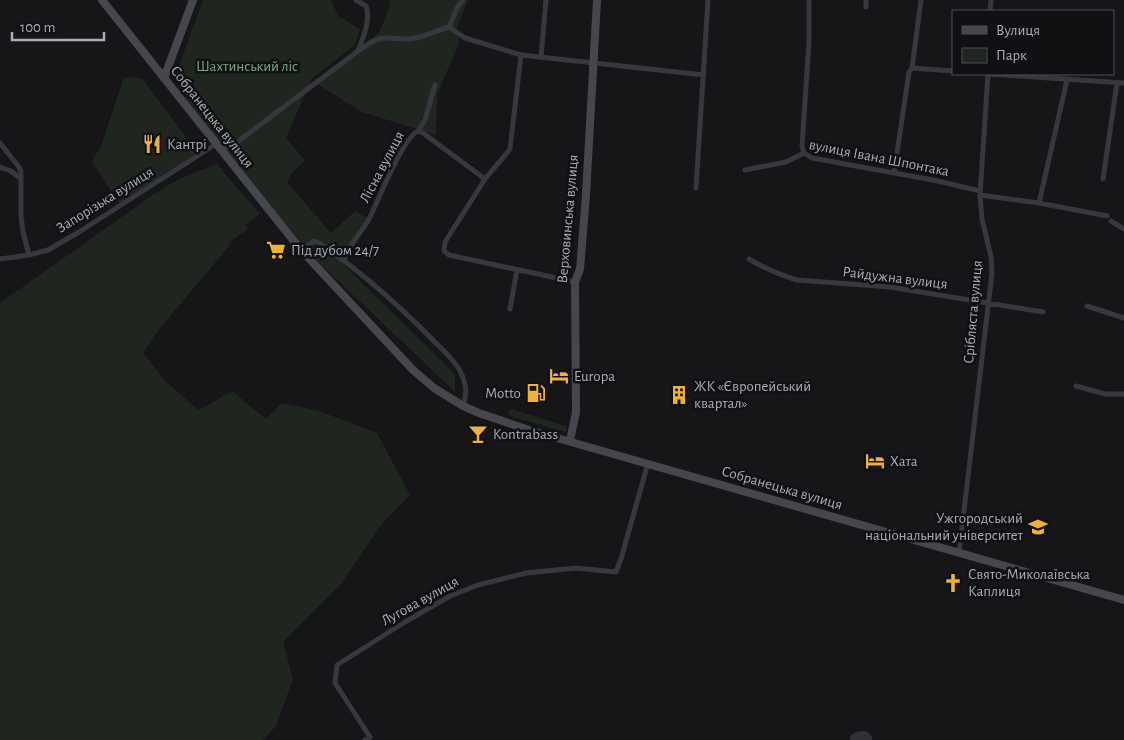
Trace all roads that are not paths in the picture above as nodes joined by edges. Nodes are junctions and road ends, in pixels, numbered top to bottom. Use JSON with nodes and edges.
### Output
{"nodes":[{"id":1,"x":102,"y":0,"type":"edge"},
{"id":2,"x":193,"y":0,"type":"edge"},
{"id":3,"x":356,"y":0,"type":"edge"},
{"id":4,"x":464,"y":0,"type":"edge"},
{"id":5,"x":546,"y":0,"type":"edge"},
{"id":6,"x":597,"y":0,"type":"edge"},
{"id":7,"x":708,"y":0,"type":"edge"},
{"id":8,"x":809,"y":0,"type":"edge"},
{"id":9,"x":866,"y":0,"type":"edge"},
{"id":10,"x":921,"y":0,"type":"edge"},
{"id":11,"x":866,"y":7,"type":"dead end"},
{"id":12,"x":449,"y":27,"type":"junction"},
{"id":13,"x":365,"y":34,"type":"junction"},
{"id":14,"x":374,"y":40,"type":"junction"},
{"id":15,"x":358,"y":51,"type":"junction"},
{"id":16,"x":521,"y":55,"type":"junction"},
{"id":17,"x":541,"y":57,"type":"junction"},
{"id":18,"x":592,"y":62,"type":"junction"},
{"id":19,"x":912,"y":68,"type":"junction"},
{"id":20,"x":952,"y":71,"type":"edge"},
{"id":21,"x":704,"y":75,"type":"junction"},
{"id":22,"x":989,"y":75,"type":"edge"},
{"id":23,"x":1002,"y":75,"type":"edge"},
{"id":24,"x":164,"y":78,"type":"junction"},
{"id":25,"x":1067,"y":80,"type":"junction"},
{"id":26,"x":1117,"y":83,"type":"junction"},
{"id":27,"x":1124,"y":83,"type":"edge"},
{"id":28,"x":435,"y":85,"type":"dead end"},
{"id":29,"x":418,"y":131,"type":"junction"},
{"id":30,"x":0,"y":143,"type":"edge"},
{"id":31,"x":218,"y":147,"type":"junction"},
{"id":32,"x":804,"y":153,"type":"junction"},
{"id":33,"x":0,"y":167,"type":"edge"},
{"id":34,"x":745,"y":170,"type":"dead end"},
{"id":35,"x":894,"y":173,"type":"junction"},
{"id":36,"x":21,"y":179,"type":"junction"},
{"id":37,"x":485,"y":179,"type":"junction"},
{"id":38,"x":1103,"y":179,"type":"dead end"},
{"id":39,"x":696,"y":188,"type":"dead end"},
{"id":40,"x":980,"y":193,"type":"junction"},
{"id":41,"x":1039,"y":203,"type":"junction"},
{"id":42,"x":1124,"y":229,"type":"edge"},
{"id":43,"x":301,"y":250,"type":"junction"},
{"id":44,"x":29,"y":255,"type":"junction"},
{"id":45,"x":0,"y":259,"type":"edge"},
{"id":46,"x":749,"y":259,"type":"dead end"},
{"id":47,"x":344,"y":260,"type":"junction"},
{"id":48,"x":517,"y":270,"type":"junction"},
{"id":49,"x":575,"y":282,"type":"junction"},
{"id":50,"x":988,"y":304,"type":"junction"},
{"id":51,"x":1087,"y":306,"type":"dead end"},
{"id":52,"x":510,"y":308,"type":"dead end"},
{"id":53,"x":1042,"y":312,"type":"dead end"},
{"id":54,"x":1124,"y":318,"type":"edge"},
{"id":55,"x":1076,"y":386,"type":"dead end"},
{"id":56,"x":1124,"y":394,"type":"edge"},
{"id":57,"x":463,"y":406,"type":"junction"},
{"id":58,"x":570,"y":441,"type":"junction"},
{"id":59,"x":648,"y":464,"type":"junction"},
{"id":60,"x":959,"y":553,"type":"junction"},
{"id":61,"x":1124,"y":600,"type":"edge"},
{"id":62,"x":366,"y":740,"type":"edge"}],
"edges":[{"from":1,"to":24,"type":"main road","name":"Собранецька вулиця"},
{"from":2,"to":24,"type":"main road"},
{"from":3,"to":13,"type":"street"},
{"from":4,"to":12,"type":"street"},
{"from":5,"to":17,"type":"street"},
{"from":6,"to":18,"type":"main road","name":"Верховинська вулиця"},
{"from":7,"to":21,"type":"street"},
{"from":8,"to":32,"type":"street"},
{"from":9,"to":11,"type":"street"},
{"from":10,"to":19,"type":"street"},
{"from":12,"to":14,"type":"street"},
{"from":12,"to":16,"type":"street"},
{"from":13,"to":14,"type":"street"},
{"from":13,"to":15,"type":"street"},
{"from":14,"to":15,"type":"street","name":"Запорізька вулиця"},
{"from":15,"to":31,"type":"street","name":"Запорізька вулиця"},
{"from":16,"to":17,"type":"street"},
{"from":16,"to":37,"type":"street"},
{"from":17,"to":18,"type":"street"},
{"from":18,"to":21,"type":"street"},
{"from":18,"to":49,"type":"main road","name":"Верховинська вулиця"},
{"from":19,"to":20,"type":"street"},
{"from":19,"to":35,"type":"street"},
{"from":21,"to":39,"type":"street"},
{"from":22,"to":40,"type":"street","name":"Срібляста вулиця"},
{"from":23,"to":25,"type":"street"},
{"from":24,"to":31,"type":"main road","name":"Собранецька вулиця"},
{"from":25,"to":26,"type":"street"},
{"from":25,"to":41,"type":"street"},
{"from":26,"to":27,"type":"street"},
{"from":26,"to":38,"type":"street"},
{"from":28,"to":29,"type":"street","name":"Лісна вулиця"},
{"from":29,"to":37,"type":"street"},
{"from":29,"to":47,"type":"street","name":"Лісна вулиця"},
{"from":30,"to":36,"type":"street"},
{"from":31,"to":43,"type":"main road","name":"Собранецька вулиця"},
{"from":31,"to":44,"type":"street","name":"Запорізька вулиця"},
{"from":32,"to":34,"type":"street","name":"вулиця Івана Шпонтака"},
{"from":32,"to":35,"type":"street","name":"вулиця Івана Шпонтака"},
{"from":33,"to":36,"type":"street"},
{"from":35,"to":40,"type":"street","name":"вулиця Івана Шпонтака"},
{"from":36,"to":44,"type":"street"},
{"from":37,"to":48,"type":"street"},
{"from":40,"to":41,"type":"street","name":"вулиця Івана Шпонтака"},
{"from":40,"to":50,"type":"street","name":"Срібляста вулиця"},
{"from":41,"to":42,"type":"street","name":"вулиця Івана Шпонтака"},
{"from":43,"to":47,"type":"street"},
{"from":43,"to":57,"type":"main road","name":"Собранецька вулиця"},
{"from":44,"to":45,"type":"street","name":"Запорізька вулиця"},
{"from":46,"to":50,"type":"street","name":"Райдужна вулиця"},
{"from":47,"to":57,"type":"street"},
{"from":48,"to":49,"type":"street"},
{"from":48,"to":52,"type":"street"},
{"from":49,"to":58,"type":"main road","name":"Верховинська вулиця"},
{"from":50,"to":53,"type":"street","name":"Райдужна вулиця"},
{"from":50,"to":60,"type":"street","name":"Срібляста вулиця"},
{"from":51,"to":54,"type":"street"},
{"from":55,"to":56,"type":"street"},
{"from":57,"to":58,"type":"main road","name":"Собранецька вулиця"},
{"from":58,"to":59,"type":"main road","name":"Собранецька вулиця"},
{"from":59,"to":60,"type":"main road","name":"Собранецька вулиця"},
{"from":59,"to":62,"type":"street","name":"Лугова вулиця"},
{"from":60,"to":61,"type":"main road","name":"Собранецька вулиця"}]}
